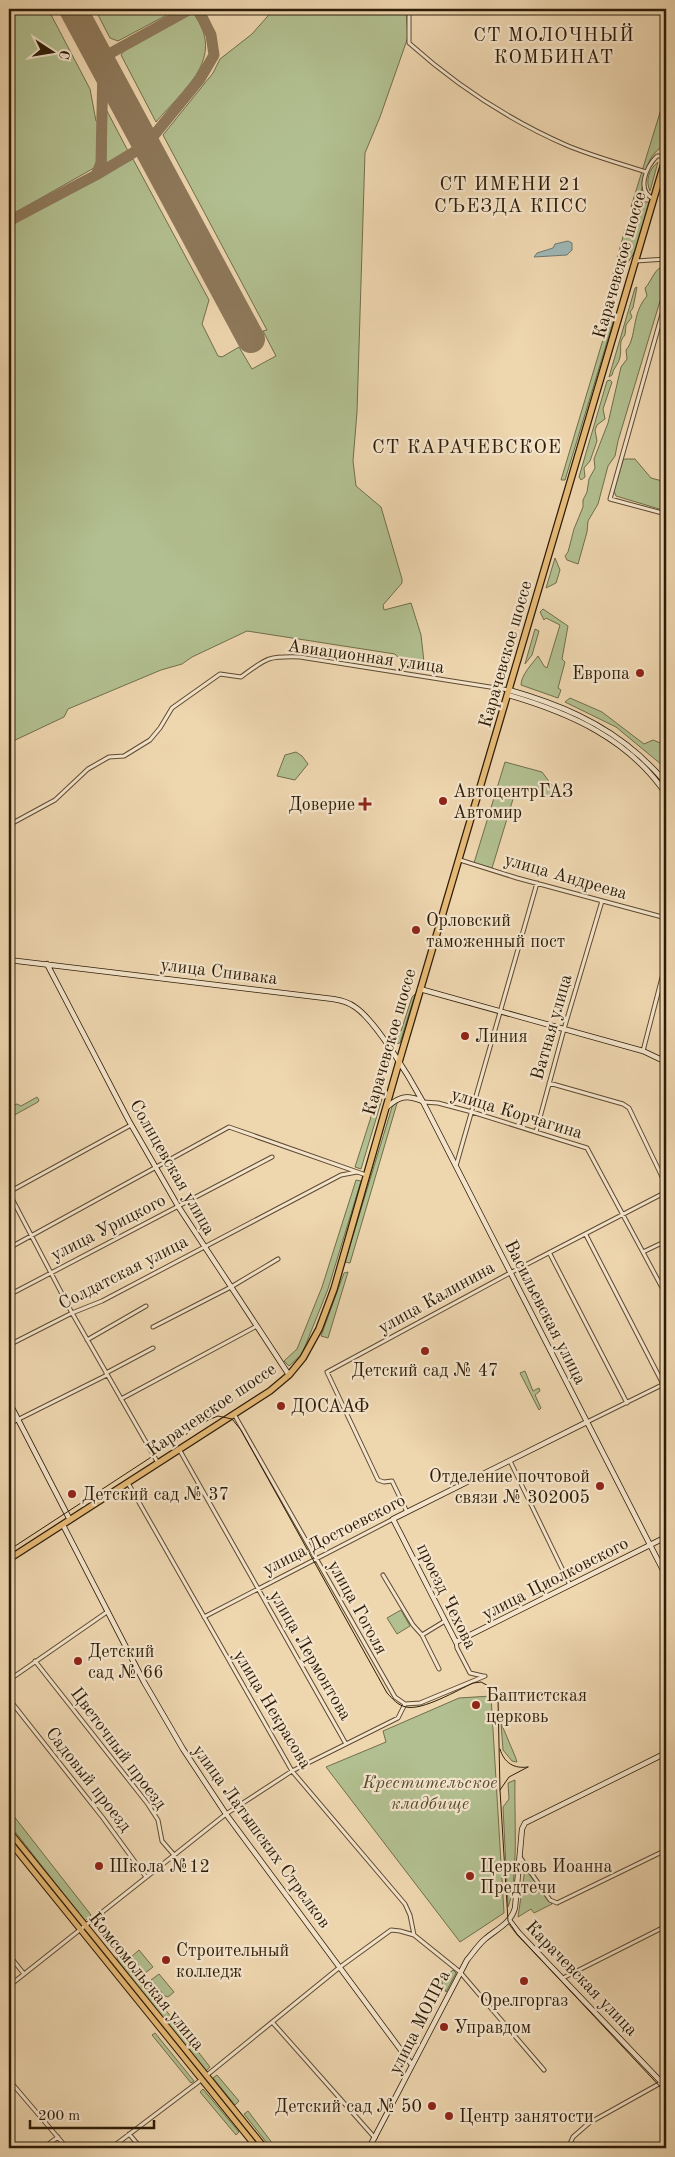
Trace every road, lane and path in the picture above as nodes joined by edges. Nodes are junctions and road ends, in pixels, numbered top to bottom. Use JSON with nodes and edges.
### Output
{"nodes":[{"id":1,"x":409,"y":9,"type":"edge"},
{"id":2,"x":666,"y":157,"type":"edge"},
{"id":3,"x":646,"y":172,"type":"junction"},
{"id":4,"x":654,"y":199,"type":"junction"},
{"id":5,"x":666,"y":259,"type":"edge"},
{"id":6,"x":636,"y":260,"type":"junction"},
{"id":7,"x":666,"y":300,"type":"edge"},
{"id":8,"x":666,"y":514,"type":"edge"},
{"id":9,"x":509,"y":693,"type":"junction"},
{"id":10,"x":666,"y":772,"type":"edge"},
{"id":11,"x":664,"y":782,"type":"edge"},
{"id":12,"x":666,"y":794,"type":"edge"},
{"id":13,"x":9,"y":825,"type":"edge"},
{"id":14,"x":459,"y":860,"type":"junction"},
{"id":15,"x":537,"y":883,"type":"junction"},
{"id":16,"x":602,"y":901,"type":"junction"},
{"id":17,"x":666,"y":918,"type":"edge"},
{"id":18,"x":9,"y":960,"type":"edge"},
{"id":19,"x":666,"y":962,"type":"edge"},
{"id":20,"x":47,"y":964,"type":"junction"},
{"id":21,"x":420,"y":989,"type":"junction"},
{"id":22,"x":499,"y":1013,"type":"junction"},
{"id":23,"x":564,"y":1029,"type":"junction"},
{"id":24,"x":643,"y":1051,"type":"junction"},
{"id":25,"x":664,"y":1060,"type":"edge"},
{"id":26,"x":399,"y":1062,"type":"junction"},
{"id":27,"x":666,"y":1068,"type":"edge"},
{"id":28,"x":549,"y":1082,"type":"junction"},
{"id":29,"x":423,"y":1102,"type":"junction"},
{"id":30,"x":386,"y":1108,"type":"junction"},
{"id":31,"x":472,"y":1112,"type":"junction"},
{"id":32,"x":132,"y":1125,"type":"junction"},
{"id":33,"x":536,"y":1132,"type":"junction"},
{"id":34,"x":272,"y":1157,"type":"dead end"},
{"id":35,"x":456,"y":1167,"type":"junction"},
{"id":36,"x":156,"y":1168,"type":"junction"},
{"id":37,"x":357,"y":1172,"type":"junction"},
{"id":38,"x":366,"y":1176,"type":"junction"},
{"id":39,"x":666,"y":1185,"type":"edge"},
{"id":40,"x":666,"y":1192,"type":"edge"},
{"id":41,"x":9,"y":1193,"type":"edge"},
{"id":42,"x":178,"y":1206,"type":"junction"},
{"id":43,"x":623,"y":1216,"type":"junction"},
{"id":44,"x":32,"y":1235,"type":"junction"},
{"id":45,"x":586,"y":1235,"type":"junction"},
{"id":46,"x":666,"y":1241,"type":"edge"},
{"id":47,"x":204,"y":1246,"type":"junction"},
{"id":48,"x":9,"y":1248,"type":"edge"},
{"id":49,"x":643,"y":1252,"type":"junction"},
{"id":50,"x":550,"y":1254,"type":"junction"},
{"id":51,"x":278,"y":1259,"type":"dead end"},
{"id":52,"x":51,"y":1272,"type":"junction"},
{"id":53,"x":510,"y":1273,"type":"junction"},
{"id":54,"x":231,"y":1287,"type":"junction"},
{"id":55,"x":664,"y":1287,"type":"edge"},
{"id":56,"x":9,"y":1295,"type":"edge"},
{"id":57,"x":666,"y":1295,"type":"edge"},
{"id":58,"x":146,"y":1306,"type":"dead end"},
{"id":59,"x":72,"y":1313,"type":"junction"},
{"id":60,"x":257,"y":1326,"type":"junction"},
{"id":61,"x":153,"y":1327,"type":"dead end"},
{"id":62,"x":87,"y":1340,"type":"junction"},
{"id":63,"x":9,"y":1346,"type":"edge"},
{"id":64,"x":153,"y":1348,"type":"dead end"},
{"id":65,"x":107,"y":1374,"type":"junction"},
{"id":66,"x":289,"y":1375,"type":"junction"},
{"id":67,"x":665,"y":1384,"type":"edge"},
{"id":68,"x":121,"y":1398,"type":"junction"},
{"id":69,"x":9,"y":1402,"type":"edge"},
{"id":70,"x":627,"y":1403,"type":"junction"},
{"id":71,"x":234,"y":1414,"type":"junction"},
{"id":72,"x":18,"y":1420,"type":"junction"},
{"id":73,"x":587,"y":1422,"type":"junction"},
{"id":74,"x":9,"y":1424,"type":"edge"},
{"id":75,"x":179,"y":1449,"type":"junction"},
{"id":76,"x":510,"y":1461,"type":"junction"},
{"id":77,"x":158,"y":1463,"type":"junction"},
{"id":78,"x":128,"y":1483,"type":"junction"},
{"id":79,"x":407,"y":1512,"type":"junction"},
{"id":80,"x":394,"y":1519,"type":"junction"},
{"id":81,"x":70,"y":1520,"type":"junction"},
{"id":82,"x":63,"y":1525,"type":"junction"},
{"id":83,"x":666,"y":1537,"type":"edge"},
{"id":84,"x":651,"y":1546,"type":"junction"},
{"id":85,"x":315,"y":1558,"type":"junction"},
{"id":86,"x":9,"y":1559,"type":"edge"},
{"id":87,"x":383,"y":1575,"type":"dead end"},
{"id":88,"x":666,"y":1576,"type":"edge"},
{"id":89,"x":570,"y":1586,"type":"junction"},
{"id":90,"x":258,"y":1588,"type":"junction"},
{"id":91,"x":107,"y":1612,"type":"junction"},
{"id":92,"x":204,"y":1617,"type":"junction"},
{"id":93,"x":446,"y":1621,"type":"junction"},
{"id":94,"x":422,"y":1635,"type":"junction"},
{"id":95,"x":456,"y":1642,"type":"junction"},
{"id":96,"x":35,"y":1661,"type":"junction"},
{"id":97,"x":439,"y":1668,"type":"dead end"},
{"id":98,"x":9,"y":1680,"type":"edge"},
{"id":99,"x":9,"y":1699,"type":"edge"},
{"id":100,"x":405,"y":1704,"type":"junction"},
{"id":101,"x":346,"y":1744,"type":"junction"},
{"id":102,"x":666,"y":1753,"type":"edge"},
{"id":103,"x":292,"y":1771,"type":"junction"},
{"id":104,"x":226,"y":1814,"type":"junction"},
{"id":105,"x":9,"y":1831,"type":"edge"},
{"id":106,"x":9,"y":1841,"type":"edge"},
{"id":107,"x":666,"y":1850,"type":"edge"},
{"id":108,"x":174,"y":1855,"type":"junction"},
{"id":109,"x":520,"y":1856,"type":"junction"},
{"id":110,"x":146,"y":1877,"type":"junction"},
{"id":111,"x":509,"y":1920,"type":"junction"},
{"id":112,"x":666,"y":1926,"type":"edge"},
{"id":113,"x":82,"y":1928,"type":"junction"},
{"id":114,"x":414,"y":1936,"type":"junction"},
{"id":115,"x":9,"y":1955,"type":"edge"},
{"id":116,"x":340,"y":1967,"type":"junction"},
{"id":117,"x":460,"y":1972,"type":"junction"},
{"id":118,"x":24,"y":1974,"type":"junction"},
{"id":119,"x":563,"y":1978,"type":"junction"},
{"id":120,"x":9,"y":1986,"type":"edge"},
{"id":121,"x":273,"y":2023,"type":"junction"},
{"id":122,"x":412,"y":2065,"type":"junction"},
{"id":123,"x":544,"y":2070,"type":"dead end"},
{"id":124,"x":204,"y":2078,"type":"junction"},
{"id":125,"x":9,"y":2080,"type":"edge"},
{"id":126,"x":664,"y":2081,"type":"edge"},
{"id":127,"x":666,"y":2086,"type":"edge"},
{"id":128,"x":129,"y":2134,"type":"junction"},
{"id":129,"x":58,"y":2137,"type":"junction"},
{"id":130,"x":375,"y":2138,"type":"junction"},
{"id":131,"x":44,"y":2148,"type":"edge"},
{"id":132,"x":67,"y":2148,"type":"edge"},
{"id":133,"x":111,"y":2148,"type":"edge"},
{"id":134,"x":141,"y":2148,"type":"edge"},
{"id":135,"x":257,"y":2148,"type":"edge"},
{"id":136,"x":265,"y":2148,"type":"edge"},
{"id":137,"x":370,"y":2148,"type":"edge"},
{"id":138,"x":568,"y":2148,"type":"edge"}],
"edges":[{"from":1,"to":3,"type":"street"},
{"from":2,"to":3,"type":"street"},
{"from":2,"to":4,"type":"highway","name":"Карачевское шоссе"},
{"from":3,"to":4,"type":"street"},
{"from":4,"to":6,"type":"highway","name":"Карачевское шоссе"},
{"from":5,"to":6,"type":"street"},
{"from":6,"to":9,"type":"highway","name":"Карачевское шоссе"},
{"from":7,"to":8,"type":"street"},
{"from":9,"to":11,"type":"street"},
{"from":9,"to":13,"type":"street","name":"Авиационная улица"},
{"from":9,"to":14,"type":"highway","name":"Карачевское шоссе"},
{"from":10,"to":11,"type":"street"},
{"from":11,"to":12,"type":"street"},
{"from":14,"to":15,"type":"street","name":"улица Андреева"},
{"from":14,"to":21,"type":"highway","name":"Карачевское шоссе"},
{"from":15,"to":16,"type":"street","name":"улица Андреева"},
{"from":15,"to":22,"type":"street"},
{"from":16,"to":17,"type":"street","name":"улица Андреева"},
{"from":16,"to":23,"type":"street","name":"Ватная улица"},
{"from":18,"to":20,"type":"street","name":"улица Спивака"},
{"from":19,"to":24,"type":"street"},
{"from":20,"to":26,"type":"street","name":"улица Спивака"},
{"from":20,"to":32,"type":"street","name":"Солнцевская улица"},
{"from":21,"to":22,"type":"street"},
{"from":21,"to":26,"type":"highway","name":"Карачевское шоссе"},
{"from":22,"to":23,"type":"street"},
{"from":22,"to":31,"type":"street"},
{"from":23,"to":24,"type":"street"},
{"from":23,"to":28,"type":"street","name":"Ватная улица"},
{"from":24,"to":25,"type":"street"},
{"from":25,"to":27,"type":"street"},
{"from":26,"to":29,"type":"street","name":"Васильевская улица"},
{"from":26,"to":30,"type":"highway","name":"Карачевское шоссе"},
{"from":28,"to":33,"type":"street","name":"Ватная улица"},
{"from":28,"to":39,"type":"street"},
{"from":29,"to":30,"type":"street"},
{"from":29,"to":31,"type":"street","name":"улица Корчагина"},
{"from":29,"to":35,"type":"street","name":"Васильевская улица"},
{"from":30,"to":38,"type":"highway","name":"Карачевское шоссе"},
{"from":31,"to":33,"type":"street","name":"улица Корчагина"},
{"from":31,"to":35,"type":"street"},
{"from":32,"to":36,"type":"street","name":"Солнцевская улица"},
{"from":32,"to":41,"type":"street"},
{"from":33,"to":43,"type":"street","name":"улица Корчагина"},
{"from":34,"to":42,"type":"street","name":"улица Урицкого"},
{"from":35,"to":53,"type":"street","name":"Васильевская улица"},
{"from":36,"to":37,"type":"street"},
{"from":36,"to":42,"type":"street","name":"Солнцевская улица"},
{"from":36,"to":44,"type":"street"},
{"from":37,"to":38,"type":"street"},
{"from":37,"to":47,"type":"street","name":"Солдатская улица"},
{"from":38,"to":66,"type":"highway","name":"Карачевское шоссе"},
{"from":40,"to":43,"type":"street","name":"улица Калинина"},
{"from":41,"to":44,"type":"street"},
{"from":42,"to":47,"type":"street","name":"Солнцевская улица"},
{"from":42,"to":52,"type":"street","name":"улица Урицкого"},
{"from":43,"to":45,"type":"street","name":"улица Калинина"},
{"from":43,"to":49,"type":"street","name":"улица Корчагина"},
{"from":44,"to":48,"type":"street"},
{"from":44,"to":52,"type":"street"},
{"from":45,"to":50,"type":"street","name":"улица Калинина"},
{"from":45,"to":67,"type":"street"},
{"from":46,"to":49,"type":"street"},
{"from":47,"to":54,"type":"street","name":"Солнцевская улица"},
{"from":47,"to":59,"type":"street","name":"Солдатская улица"},
{"from":49,"to":55,"type":"street","name":"улица Корчагина"},
{"from":50,"to":53,"type":"street","name":"улица Калинина"},
{"from":50,"to":70,"type":"street"},
{"from":51,"to":54,"type":"street"},
{"from":52,"to":56,"type":"street","name":"улица Урицкого"},
{"from":52,"to":59,"type":"street"},
{"from":53,"to":73,"type":"street","name":"Васильевская улица"},
{"from":53,"to":79,"type":"street","name":"улица Калинина"},
{"from":54,"to":60,"type":"street","name":"Солнцевская улица"},
{"from":54,"to":61,"type":"street"},
{"from":55,"to":57,"type":"street","name":"улица Корчагина"},
{"from":58,"to":62,"type":"street"},
{"from":59,"to":62,"type":"street"},
{"from":59,"to":63,"type":"street","name":"Солдатская улица"},
{"from":60,"to":66,"type":"street","name":"Солнцевская улица"},
{"from":60,"to":68,"type":"street"},
{"from":62,"to":65,"type":"street"},
{"from":64,"to":65,"type":"street"},
{"from":65,"to":68,"type":"street"},
{"from":65,"to":72,"type":"street"},
{"from":66,"to":71,"type":"highway","name":"Карачевское шоссе"},
{"from":67,"to":70,"type":"street","name":"улица Достоевского"},
{"from":68,"to":77,"type":"street"},
{"from":69,"to":72,"type":"street"},
{"from":70,"to":73,"type":"street","name":"улица Достоевского"},
{"from":71,"to":75,"type":"highway","name":"Карачевское шоссе"},
{"from":71,"to":85,"type":"street","name":"улица Гоголя"},
{"from":72,"to":74,"type":"street"},
{"from":72,"to":81,"type":"street"},
{"from":73,"to":76,"type":"street","name":"улица Достоевского"},
{"from":73,"to":84,"type":"street","name":"Васильевская улица"},
{"from":75,"to":77,"type":"highway","name":"Карачевское шоссе"},
{"from":75,"to":90,"type":"street","name":"улица Лермонтова"},
{"from":76,"to":79,"type":"street","name":"улица Достоевского"},
{"from":76,"to":89,"type":"street"},
{"from":77,"to":78,"type":"highway","name":"Карачевское шоссе"},
{"from":78,"to":81,"type":"highway","name":"Карачевское шоссе"},
{"from":78,"to":92,"type":"street","name":"улица Некрасова"},
{"from":79,"to":80,"type":"street","name":"улица Достоевского"},
{"from":80,"to":85,"type":"street","name":"улица Достоевского"},
{"from":80,"to":93,"type":"street","name":"проезд Чехова"},
{"from":81,"to":82,"type":"highway","name":"Карачевское шоссе"},
{"from":82,"to":86,"type":"highway","name":"Карачевское шоссе"},
{"from":82,"to":91,"type":"street","name":"улица Латышских Стрелков"},
{"from":83,"to":84,"type":"street","name":"улица Циолковского"},
{"from":84,"to":88,"type":"street","name":"Васильевская улица"},
{"from":84,"to":89,"type":"street","name":"улица Циолковского"},
{"from":85,"to":90,"type":"street","name":"улица Достоевского"},
{"from":85,"to":100,"type":"street","name":"улица Гоголя"},
{"from":87,"to":94,"type":"street"},
{"from":89,"to":95,"type":"street","name":"улица Циолковского"},
{"from":90,"to":92,"type":"street","name":"улица Достоевского"},
{"from":90,"to":101,"type":"street","name":"улица Лермонтова"},
{"from":91,"to":96,"type":"street"},
{"from":91,"to":104,"type":"street","name":"улица Латышских Стрелков"},
{"from":92,"to":103,"type":"street","name":"улица Некрасова"},
{"from":93,"to":94,"type":"street"},
{"from":93,"to":95,"type":"street","name":"проезд Чехова"},
{"from":94,"to":97,"type":"street"},
{"from":95,"to":100,"type":"street","name":"проезд Чехова"},
{"from":96,"to":98,"type":"street"},
{"from":96,"to":108,"type":"street","name":"Цветочный проезд"},
{"from":99,"to":110,"type":"street","name":"Садовый проезд"},
{"from":100,"to":101,"type":"street"},
{"from":101,"to":103,"type":"street"},
{"from":102,"to":109,"type":"street","name":"Карачевская улица"},
{"from":103,"to":104,"type":"street"},
{"from":103,"to":114,"type":"street","name":"улица Некрасова"},
{"from":104,"to":108,"type":"street"},
{"from":104,"to":116,"type":"street","name":"улица Латышских Стрелков"},
{"from":105,"to":113,"type":"main road","name":"Комсомольская улица"},
{"from":106,"to":113,"type":"main road","name":"Комсомольская улица"},
{"from":107,"to":109,"type":"street"},
{"from":108,"to":110,"type":"street"},
{"from":109,"to":111,"type":"street","name":"Карачевская улица"},
{"from":110,"to":113,"type":"street"},
{"from":111,"to":117,"type":"street","name":"улица МОПРа"},
{"from":111,"to":119,"type":"street","name":"Карачевская улица"},
{"from":112,"to":119,"type":"street"},
{"from":113,"to":118,"type":"street"},
{"from":113,"to":124,"type":"main road","name":"Комсомольская улица"},
{"from":114,"to":116,"type":"street"},
{"from":114,"to":117,"type":"street"},
{"from":115,"to":118,"type":"street"},
{"from":116,"to":121,"type":"street"},
{"from":116,"to":122,"type":"street","name":"улица Латышских Стрелков"},
{"from":117,"to":122,"type":"street","name":"улица МОПРа"},
{"from":117,"to":123,"type":"street"},
{"from":118,"to":120,"type":"street"},
{"from":119,"to":126,"type":"street","name":"Карачевская улица"},
{"from":121,"to":124,"type":"street"},
{"from":121,"to":130,"type":"street"},
{"from":122,"to":130,"type":"street","name":"улица МОПРа"},
{"from":124,"to":128,"type":"street"},
{"from":124,"to":135,"type":"main road","name":"Комсомольская улица"},
{"from":124,"to":136,"type":"main road","name":"Комсомольская улица"},
{"from":125,"to":129,"type":"street"},
{"from":126,"to":127,"type":"street","name":"Карачевская улица"},
{"from":126,"to":138,"type":"street"},
{"from":128,"to":133,"type":"street"},
{"from":128,"to":134,"type":"street"},
{"from":129,"to":131,"type":"street"},
{"from":129,"to":132,"type":"street"},
{"from":130,"to":137,"type":"street","name":"улица МОПРа"}]}
